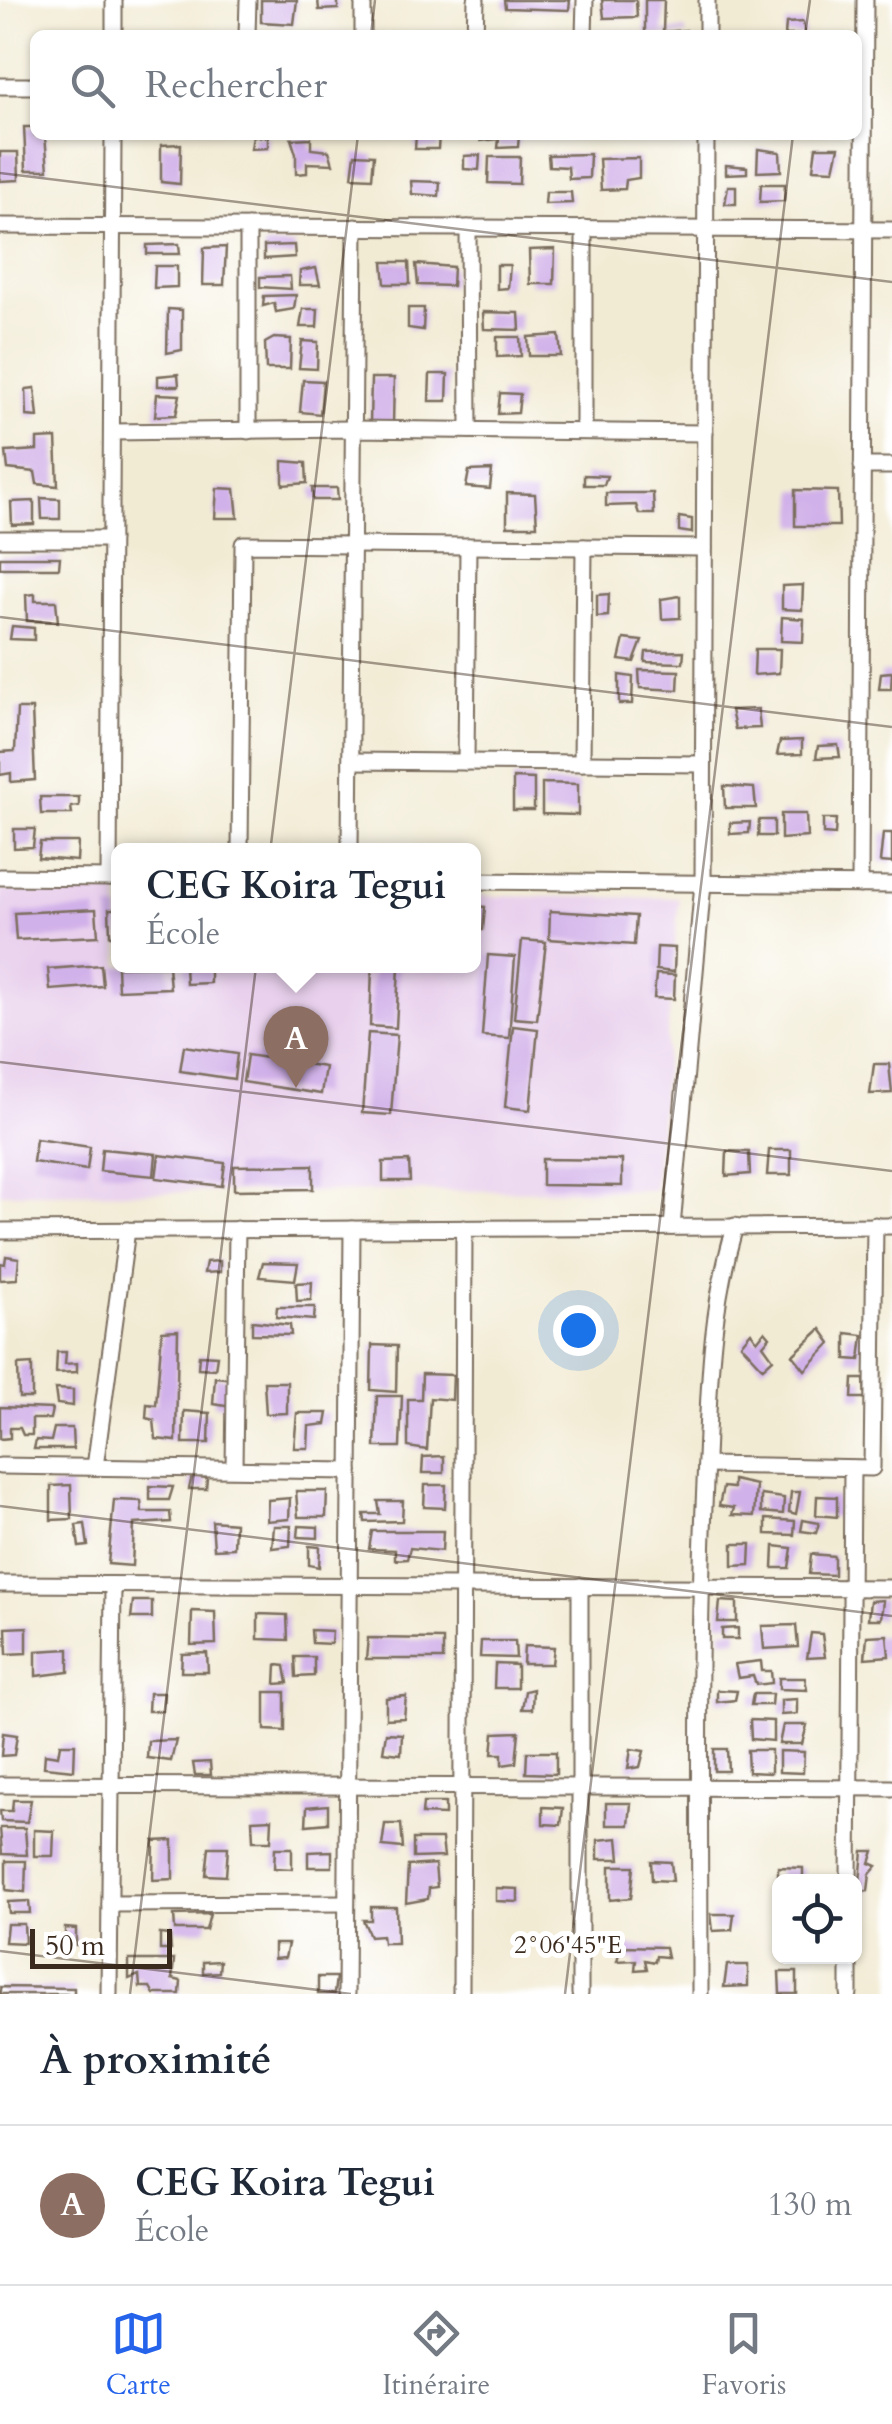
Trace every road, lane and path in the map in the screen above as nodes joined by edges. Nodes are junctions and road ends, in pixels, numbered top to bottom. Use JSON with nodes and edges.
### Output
{"nodes":[{"id":1,"x":114,"y":0,"type":"edge"},
{"id":2,"x":248,"y":0,"type":"edge"},
{"id":3,"x":363,"y":0,"type":"edge"},
{"id":4,"x":476,"y":0,"type":"edge"},
{"id":5,"x":584,"y":0,"type":"edge"},
{"id":6,"x":707,"y":0,"type":"edge"},
{"id":7,"x":865,"y":0,"type":"edge"},
{"id":8,"x":114,"y":30,"type":"edge"},
{"id":9,"x":248,"y":30,"type":"edge"},
{"id":10,"x":363,"y":30,"type":"edge"},
{"id":11,"x":475,"y":30,"type":"edge"},
{"id":12,"x":584,"y":30,"type":"edge"},
{"id":13,"x":707,"y":30,"type":"edge"},
{"id":14,"x":0,"y":86,"type":"edge"},
{"id":15,"x":30,"y":86,"type":"edge"},
{"id":16,"x":114,"y":140,"type":"edge"},
{"id":17,"x":706,"y":140,"type":"edge"},
{"id":18,"x":0,"y":226,"type":"edge"},
{"id":19,"x":113,"y":226,"type":"junction"},
{"id":20,"x":248,"y":227,"type":"junction"},
{"id":21,"x":355,"y":227,"type":"junction"},
{"id":22,"x":468,"y":228,"type":"junction"},
{"id":23,"x":584,"y":228,"type":"junction"},
{"id":24,"x":706,"y":229,"type":"junction"},
{"id":25,"x":864,"y":229,"type":"junction"},
{"id":26,"x":892,"y":230,"type":"edge"},
{"id":27,"x":353,"y":429,"type":"junction"},
{"id":28,"x":584,"y":429,"type":"junction"},
{"id":29,"x":469,"y":430,"type":"junction"},
{"id":30,"x":248,"y":431,"type":"junction"},
{"id":31,"x":112,"y":432,"type":"junction"},
{"id":32,"x":705,"y":432,"type":"junction"},
{"id":33,"x":862,"y":466,"type":"junction"},
{"id":34,"x":892,"y":466,"type":"edge"},
{"id":35,"x":0,"y":539,"type":"edge"},
{"id":36,"x":111,"y":539,"type":"junction"},
{"id":37,"x":352,"y":544,"type":"junction"},
{"id":38,"x":468,"y":546,"type":"junction"},
{"id":39,"x":584,"y":547,"type":"junction"},
{"id":40,"x":704,"y":548,"type":"junction"},
{"id":41,"x":350,"y":761,"type":"junction"},
{"id":42,"x":466,"y":762,"type":"junction"},
{"id":43,"x":582,"y":763,"type":"junction"},
{"id":44,"x":703,"y":764,"type":"junction"},
{"id":45,"x":114,"y":843,"type":"edge"},
{"id":46,"x":240,"y":843,"type":"edge"},
{"id":47,"x":350,"y":843,"type":"edge"},
{"id":48,"x":0,"y":877,"type":"edge"},
{"id":49,"x":111,"y":878,"type":"edge"},
{"id":50,"x":481,"y":881,"type":"edge"},
{"id":51,"x":702,"y":883,"type":"junction"},
{"id":52,"x":860,"y":885,"type":"junction"},
{"id":53,"x":892,"y":885,"type":"edge"},
{"id":54,"x":735,"y":1226,"type":"junction"},
{"id":55,"x":875,"y":1226,"type":"junction"},
{"id":56,"x":892,"y":1226,"type":"edge"},
{"id":57,"x":672,"y":1227,"type":"junction"},
{"id":58,"x":464,"y":1228,"type":"junction"},
{"id":59,"x":352,"y":1229,"type":"junction"},
{"id":60,"x":127,"y":1230,"type":"junction"},
{"id":61,"x":237,"y":1230,"type":"junction"},
{"id":62,"x":0,"y":1231,"type":"edge"},
{"id":63,"x":706,"y":1465,"type":"junction"},
{"id":64,"x":0,"y":1466,"type":"edge"},
{"id":65,"x":94,"y":1467,"type":"junction"},
{"id":66,"x":234,"y":1468,"type":"junction"},
{"id":67,"x":852,"y":1468,"type":"junction"},
{"id":68,"x":350,"y":1471,"type":"junction"},
{"id":69,"x":0,"y":1584,"type":"edge"},
{"id":70,"x":113,"y":1584,"type":"junction"},
{"id":71,"x":349,"y":1586,"type":"junction"},
{"id":72,"x":462,"y":1586,"type":"junction"},
{"id":73,"x":580,"y":1586,"type":"junction"},
{"id":74,"x":700,"y":1587,"type":"junction"},
{"id":75,"x":852,"y":1588,"type":"junction"},
{"id":76,"x":892,"y":1588,"type":"edge"},
{"id":77,"x":0,"y":1785,"type":"edge"},
{"id":78,"x":111,"y":1786,"type":"junction"},
{"id":79,"x":348,"y":1786,"type":"junction"},
{"id":80,"x":461,"y":1787,"type":"junction"},
{"id":81,"x":580,"y":1787,"type":"junction"},
{"id":82,"x":700,"y":1788,"type":"junction"},
{"id":83,"x":850,"y":1788,"type":"junction"},
{"id":84,"x":892,"y":1788,"type":"edge"},
{"id":85,"x":850,"y":1874,"type":"edge"},
{"id":86,"x":346,"y":1903,"type":"junction"},
{"id":87,"x":110,"y":1904,"type":"junction"},
{"id":88,"x":849,"y":1964,"type":"edge"},
{"id":89,"x":109,"y":1994,"type":"edge"},
{"id":90,"x":346,"y":1994,"type":"edge"},
{"id":91,"x":461,"y":1994,"type":"edge"},
{"id":92,"x":580,"y":1994,"type":"edge"},
{"id":93,"x":700,"y":1994,"type":"edge"},
{"id":94,"x":849,"y":1994,"type":"edge"}],
"edges":[{"from":1,"to":8,"type":"street"},
{"from":2,"to":9,"type":"street"},
{"from":3,"to":10,"type":"street"},
{"from":4,"to":11,"type":"street"},
{"from":5,"to":12,"type":"street"},
{"from":6,"to":13,"type":"street"},
{"from":7,"to":25,"type":"street"},
{"from":14,"to":15,"type":"street"},
{"from":16,"to":19,"type":"street"},
{"from":17,"to":24,"type":"street"},
{"from":18,"to":19,"type":"street"},
{"from":19,"to":20,"type":"street"},
{"from":19,"to":31,"type":"street"},
{"from":20,"to":21,"type":"street"},
{"from":20,"to":30,"type":"street"},
{"from":21,"to":22,"type":"street"},
{"from":21,"to":27,"type":"street"},
{"from":22,"to":23,"type":"street"},
{"from":22,"to":29,"type":"street"},
{"from":23,"to":24,"type":"street"},
{"from":23,"to":28,"type":"street"},
{"from":24,"to":25,"type":"street"},
{"from":24,"to":32,"type":"street"},
{"from":25,"to":26,"type":"street"},
{"from":25,"to":33,"type":"street"},
{"from":27,"to":29,"type":"street"},
{"from":27,"to":30,"type":"street"},
{"from":27,"to":37,"type":"street"},
{"from":28,"to":29,"type":"street"},
{"from":28,"to":32,"type":"street"},
{"from":30,"to":31,"type":"street"},
{"from":31,"to":36,"type":"street"},
{"from":32,"to":40,"type":"street"},
{"from":33,"to":34,"type":"street"},
{"from":33,"to":52,"type":"street"},
{"from":35,"to":36,"type":"street"},
{"from":36,"to":45,"type":"street"},
{"from":37,"to":38,"type":"street"},
{"from":37,"to":41,"type":"street"},
{"from":37,"to":46,"type":"street"},
{"from":38,"to":39,"type":"street"},
{"from":38,"to":42,"type":"street"},
{"from":39,"to":40,"type":"street"},
{"from":39,"to":43,"type":"street"},
{"from":40,"to":44,"type":"street"},
{"from":41,"to":42,"type":"street"},
{"from":41,"to":47,"type":"street"},
{"from":42,"to":43,"type":"street"},
{"from":43,"to":44,"type":"street"},
{"from":44,"to":51,"type":"street"},
{"from":48,"to":49,"type":"street"},
{"from":50,"to":51,"type":"street"},
{"from":51,"to":52,"type":"street"},
{"from":51,"to":57,"type":"street"},
{"from":52,"to":53,"type":"street"},
{"from":54,"to":55,"type":"street"},
{"from":54,"to":57,"type":"street"},
{"from":54,"to":63,"type":"street"},
{"from":55,"to":56,"type":"street"},
{"from":55,"to":67,"type":"street"},
{"from":57,"to":58,"type":"street"},
{"from":58,"to":59,"type":"street"},
{"from":58,"to":72,"type":"street"},
{"from":59,"to":61,"type":"street"},
{"from":59,"to":68,"type":"street"},
{"from":60,"to":61,"type":"street"},
{"from":60,"to":62,"type":"street"},
{"from":60,"to":65,"type":"street"},
{"from":61,"to":66,"type":"street"},
{"from":63,"to":67,"type":"street"},
{"from":63,"to":74,"type":"street"},
{"from":64,"to":65,"type":"street"},
{"from":65,"to":66,"type":"street"},
{"from":66,"to":68,"type":"street"},
{"from":67,"to":75,"type":"street"},
{"from":68,"to":71,"type":"street"},
{"from":69,"to":70,"type":"street"},
{"from":70,"to":71,"type":"street"},
{"from":70,"to":78,"type":"street"},
{"from":71,"to":72,"type":"street"},
{"from":71,"to":79,"type":"street"},
{"from":72,"to":73,"type":"street"},
{"from":72,"to":80,"type":"street"},
{"from":73,"to":74,"type":"street"},
{"from":73,"to":81,"type":"street"},
{"from":74,"to":75,"type":"street"},
{"from":74,"to":82,"type":"street"},
{"from":75,"to":76,"type":"street"},
{"from":75,"to":83,"type":"street"},
{"from":77,"to":78,"type":"street"},
{"from":78,"to":79,"type":"street"},
{"from":78,"to":87,"type":"street"},
{"from":79,"to":80,"type":"street"},
{"from":79,"to":86,"type":"street"},
{"from":80,"to":81,"type":"street"},
{"from":80,"to":91,"type":"street"},
{"from":81,"to":82,"type":"street"},
{"from":81,"to":92,"type":"street"},
{"from":82,"to":83,"type":"street"},
{"from":82,"to":93,"type":"street"},
{"from":83,"to":84,"type":"street"},
{"from":83,"to":85,"type":"street"},
{"from":86,"to":87,"type":"street"},
{"from":86,"to":90,"type":"street"},
{"from":87,"to":89,"type":"street"},
{"from":88,"to":94,"type":"street"}]}
